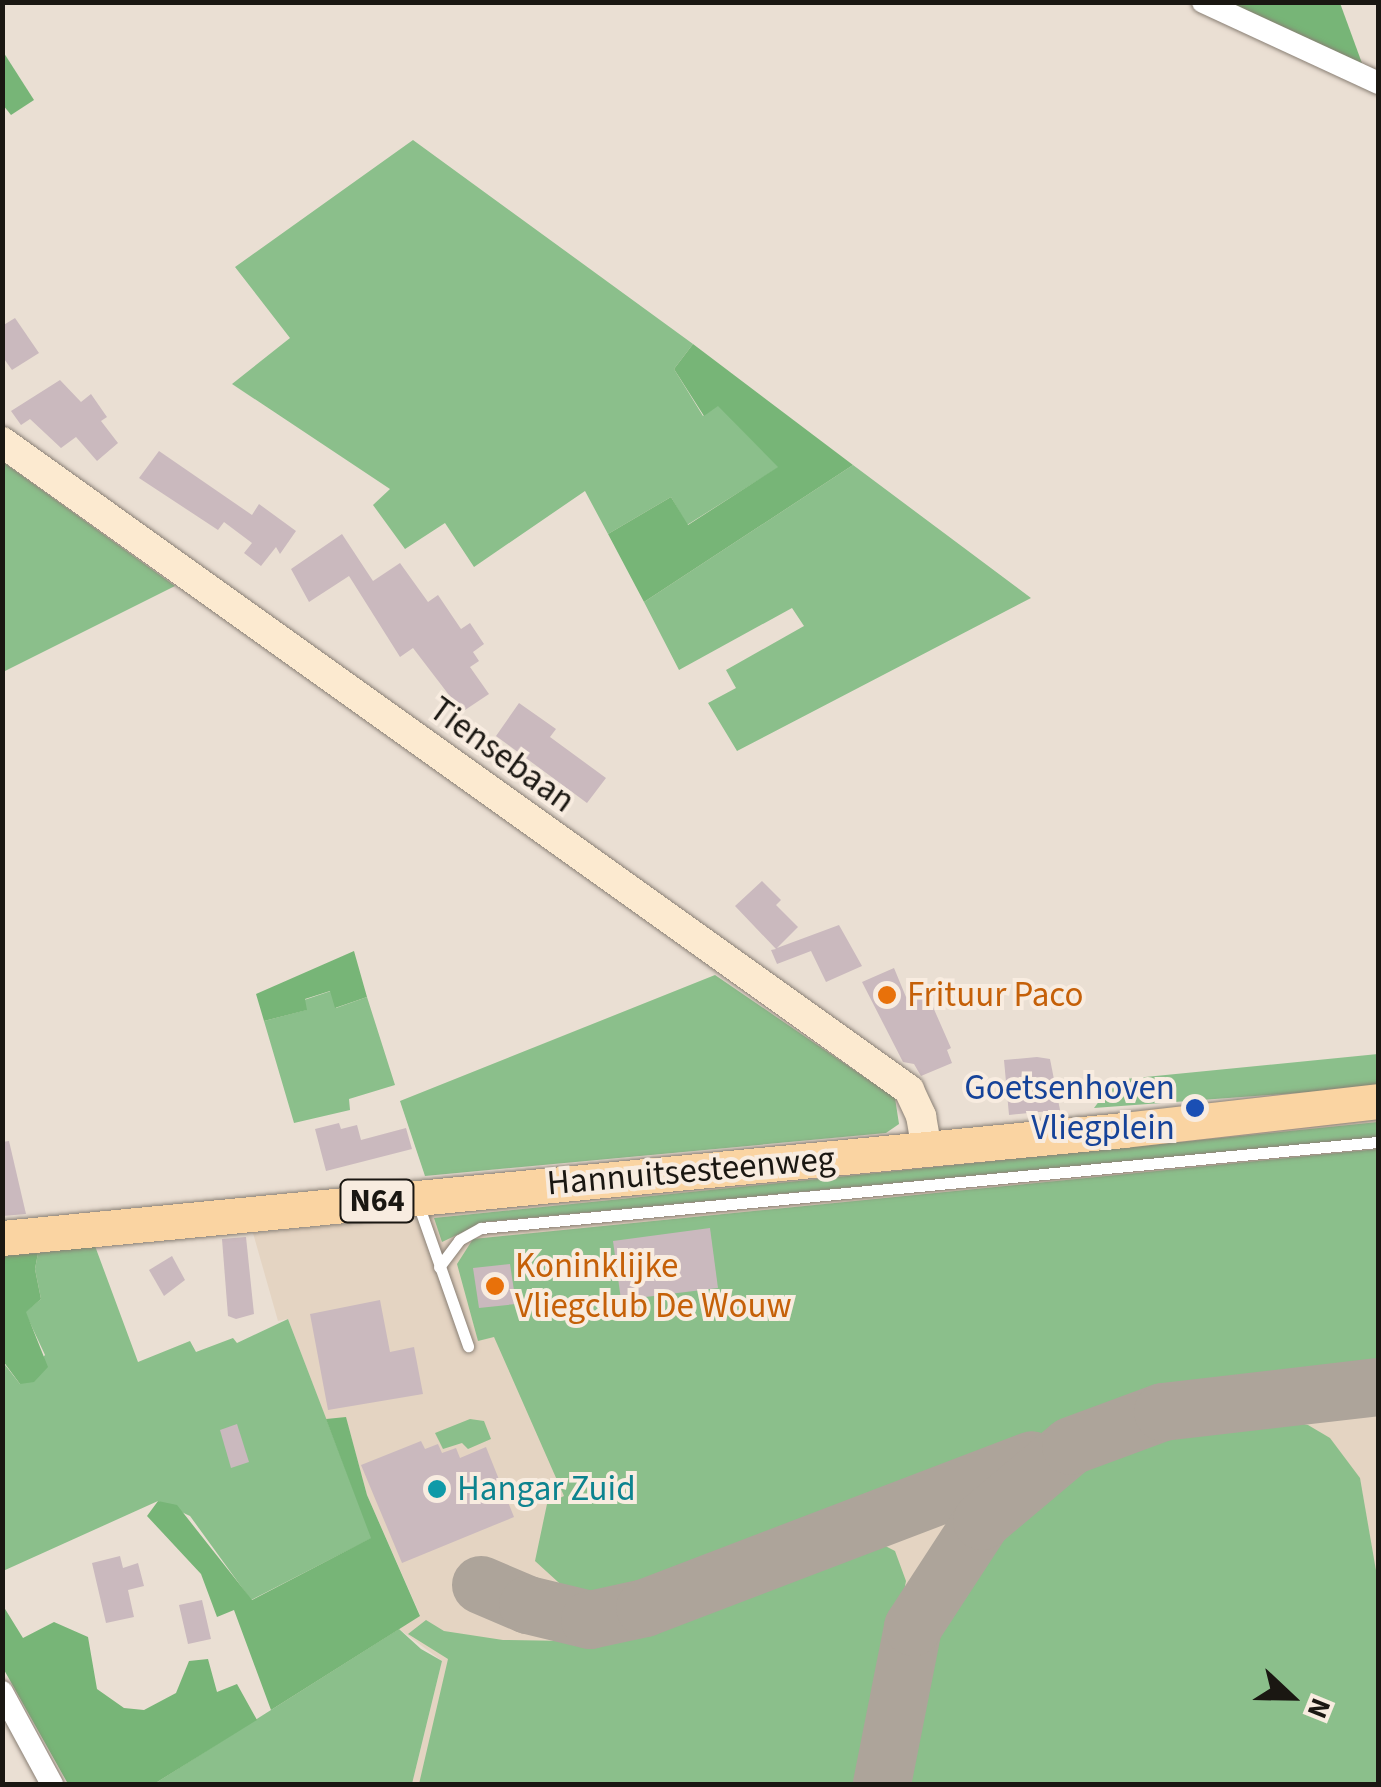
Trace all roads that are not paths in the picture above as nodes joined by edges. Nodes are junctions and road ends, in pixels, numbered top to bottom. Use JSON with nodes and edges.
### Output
{"nodes":[{"id":1,"x":1203,"y":2,"type":"edge"},
{"id":2,"x":1378,"y":83,"type":"edge"},
{"id":3,"x":2,"y":442,"type":"edge"},
{"id":4,"x":1378,"y":1101,"type":"edge"},
{"id":5,"x":1378,"y":1142,"type":"edge"},
{"id":6,"x":927,"y":1149,"type":"junction"},
{"id":7,"x":416,"y":1197,"type":"junction"},
{"id":8,"x":2,"y":1238,"type":"edge"},
{"id":9,"x":439,"y":1267,"type":"junction"},
{"id":10,"x":468,"y":1346,"type":"dead end"},
{"id":11,"x":2,"y":1692,"type":"edge"},
{"id":12,"x":52,"y":1784,"type":"edge"}],
"edges":[{"from":1,"to":2,"type":"street"},
{"from":3,"to":6,"type":"street","name":"Tiensebaan"},
{"from":4,"to":6,"type":"main road","name":"Hannuitsesteenweg","number":"N64"},
{"from":5,"to":9,"type":"lane"},
{"from":6,"to":7,"type":"main road","name":"Hannuitsesteenweg","number":"N64"},
{"from":7,"to":8,"type":"main road","name":"Hannuitsesteenweg","number":"N64"},
{"from":7,"to":9,"type":"lane"},
{"from":9,"to":10,"type":"lane"},
{"from":11,"to":12,"type":"street"}]}
